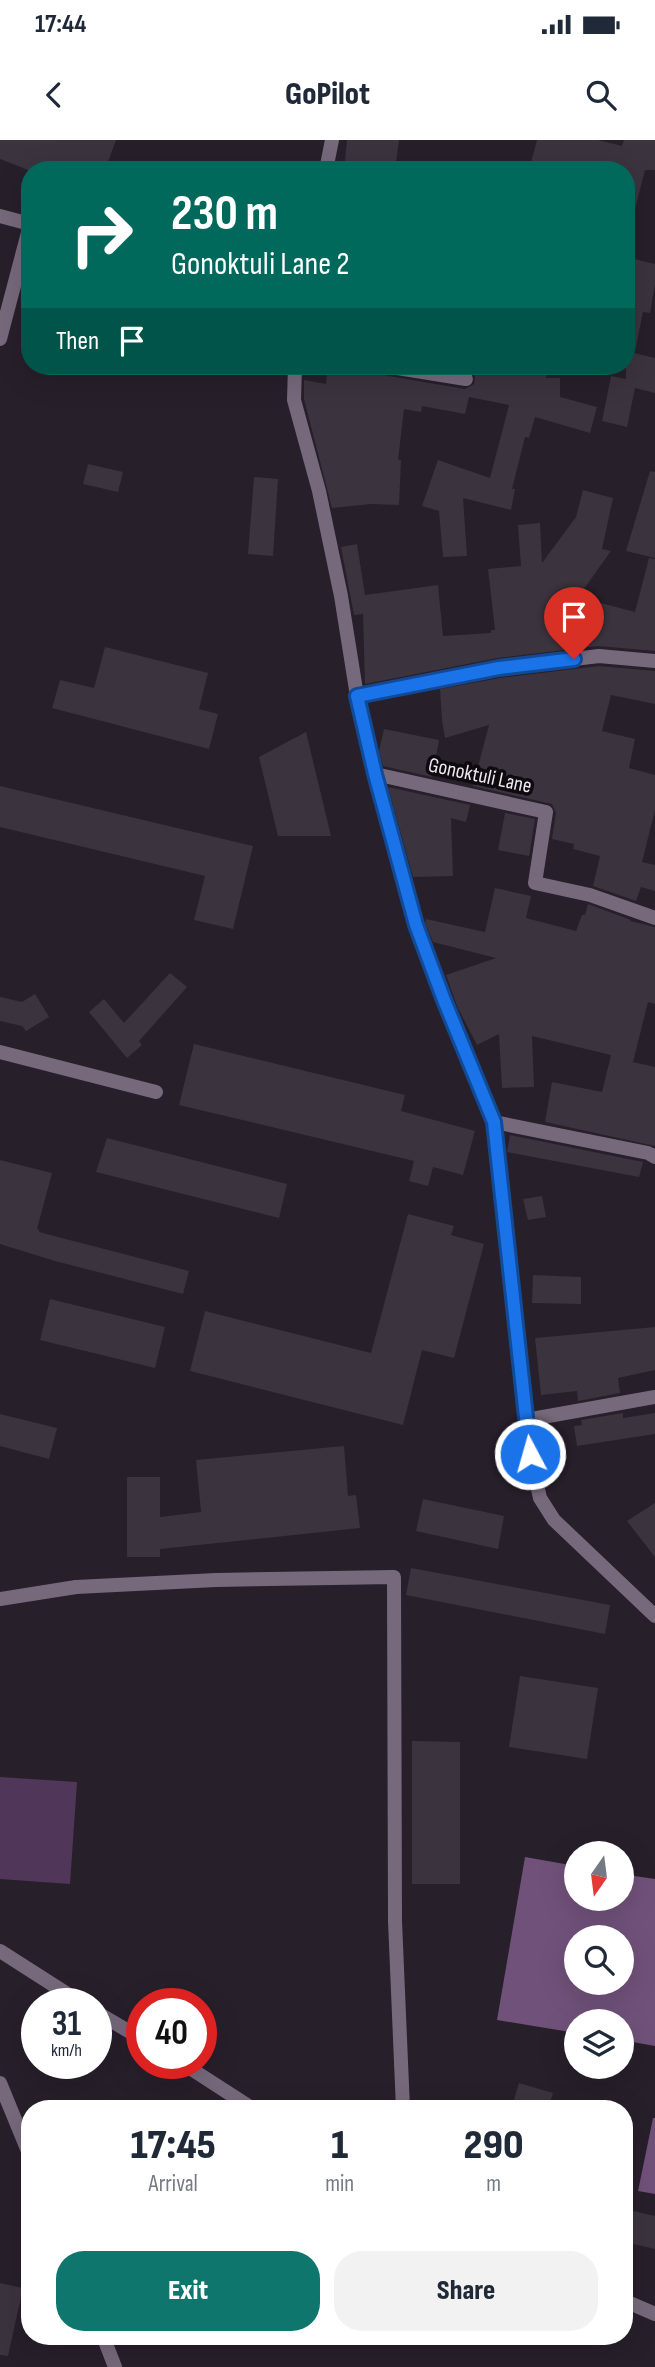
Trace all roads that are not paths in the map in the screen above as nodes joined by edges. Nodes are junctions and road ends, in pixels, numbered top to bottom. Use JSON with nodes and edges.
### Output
{"nodes":[{"id":1,"x":332,"y":140,"type":"edge"},
{"id":2,"x":328,"y":161,"type":"edge"},
{"id":3,"x":0,"y":216,"type":"edge"},
{"id":4,"x":21,"y":222,"type":"edge"},
{"id":5,"x":21,"y":252,"type":"edge"},
{"id":6,"x":6,"y":296,"type":"edge"},
{"id":7,"x":0,"y":339,"type":"edge"},
{"id":8,"x":295,"y":375,"type":"edge"},
{"id":9,"x":441,"y":375,"type":"edge"},
{"id":10,"x":466,"y":379,"type":"dead end"},
{"id":11,"x":655,"y":661,"type":"edge"},
{"id":12,"x":357,"y":696,"type":"junction"},
{"id":13,"x":375,"y":774,"type":"junction"},
{"id":14,"x":655,"y":918,"type":"edge"},
{"id":15,"x":0,"y":1052,"type":"edge"},
{"id":16,"x":156,"y":1092,"type":"dead end"},
{"id":17,"x":494,"y":1122,"type":"junction"},
{"id":18,"x":655,"y":1157,"type":"edge"},
{"id":19,"x":655,"y":1397,"type":"edge"},
{"id":20,"x":526,"y":1420,"type":"junction"},
{"id":21,"x":0,"y":1599,"type":"edge"},
{"id":22,"x":655,"y":1616,"type":"edge"},
{"id":23,"x":0,"y":1951,"type":"edge"},
{"id":24,"x":58,"y":1988,"type":"edge"},
{"id":25,"x":206,"y":2079,"type":"edge"},
{"id":26,"x":0,"y":2082,"type":"edge"},
{"id":27,"x":239,"y":2100,"type":"edge"},
{"id":28,"x":403,"y":2100,"type":"edge"},
{"id":29,"x":21,"y":2134,"type":"edge"},
{"id":30,"x":633,"y":2305,"type":"edge"},
{"id":31,"x":655,"y":2315,"type":"edge"},
{"id":32,"x":107,"y":2345,"type":"edge"},
{"id":33,"x":116,"y":2367,"type":"edge"}],
"edges":[{"from":1,"to":2,"type":"street"},
{"from":3,"to":4,"type":"street"},
{"from":5,"to":6,"type":"street"},
{"from":6,"to":7,"type":"street"},
{"from":8,"to":12,"type":"street"},
{"from":9,"to":10,"type":"street"},
{"from":11,"to":12,"type":"street"},
{"from":12,"to":13,"type":"street"},
{"from":13,"to":14,"type":"street","name":"Gonoktuli Lane"},
{"from":13,"to":17,"type":"street"},
{"from":15,"to":16,"type":"street"},
{"from":17,"to":18,"type":"street"},
{"from":17,"to":20,"type":"street"},
{"from":19,"to":20,"type":"street"},
{"from":20,"to":22,"type":"street"},
{"from":21,"to":28,"type":"street"},
{"from":23,"to":24,"type":"street"},
{"from":25,"to":27,"type":"street"},
{"from":26,"to":29,"type":"street"},
{"from":30,"to":31,"type":"street"},
{"from":32,"to":33,"type":"street"}]}
